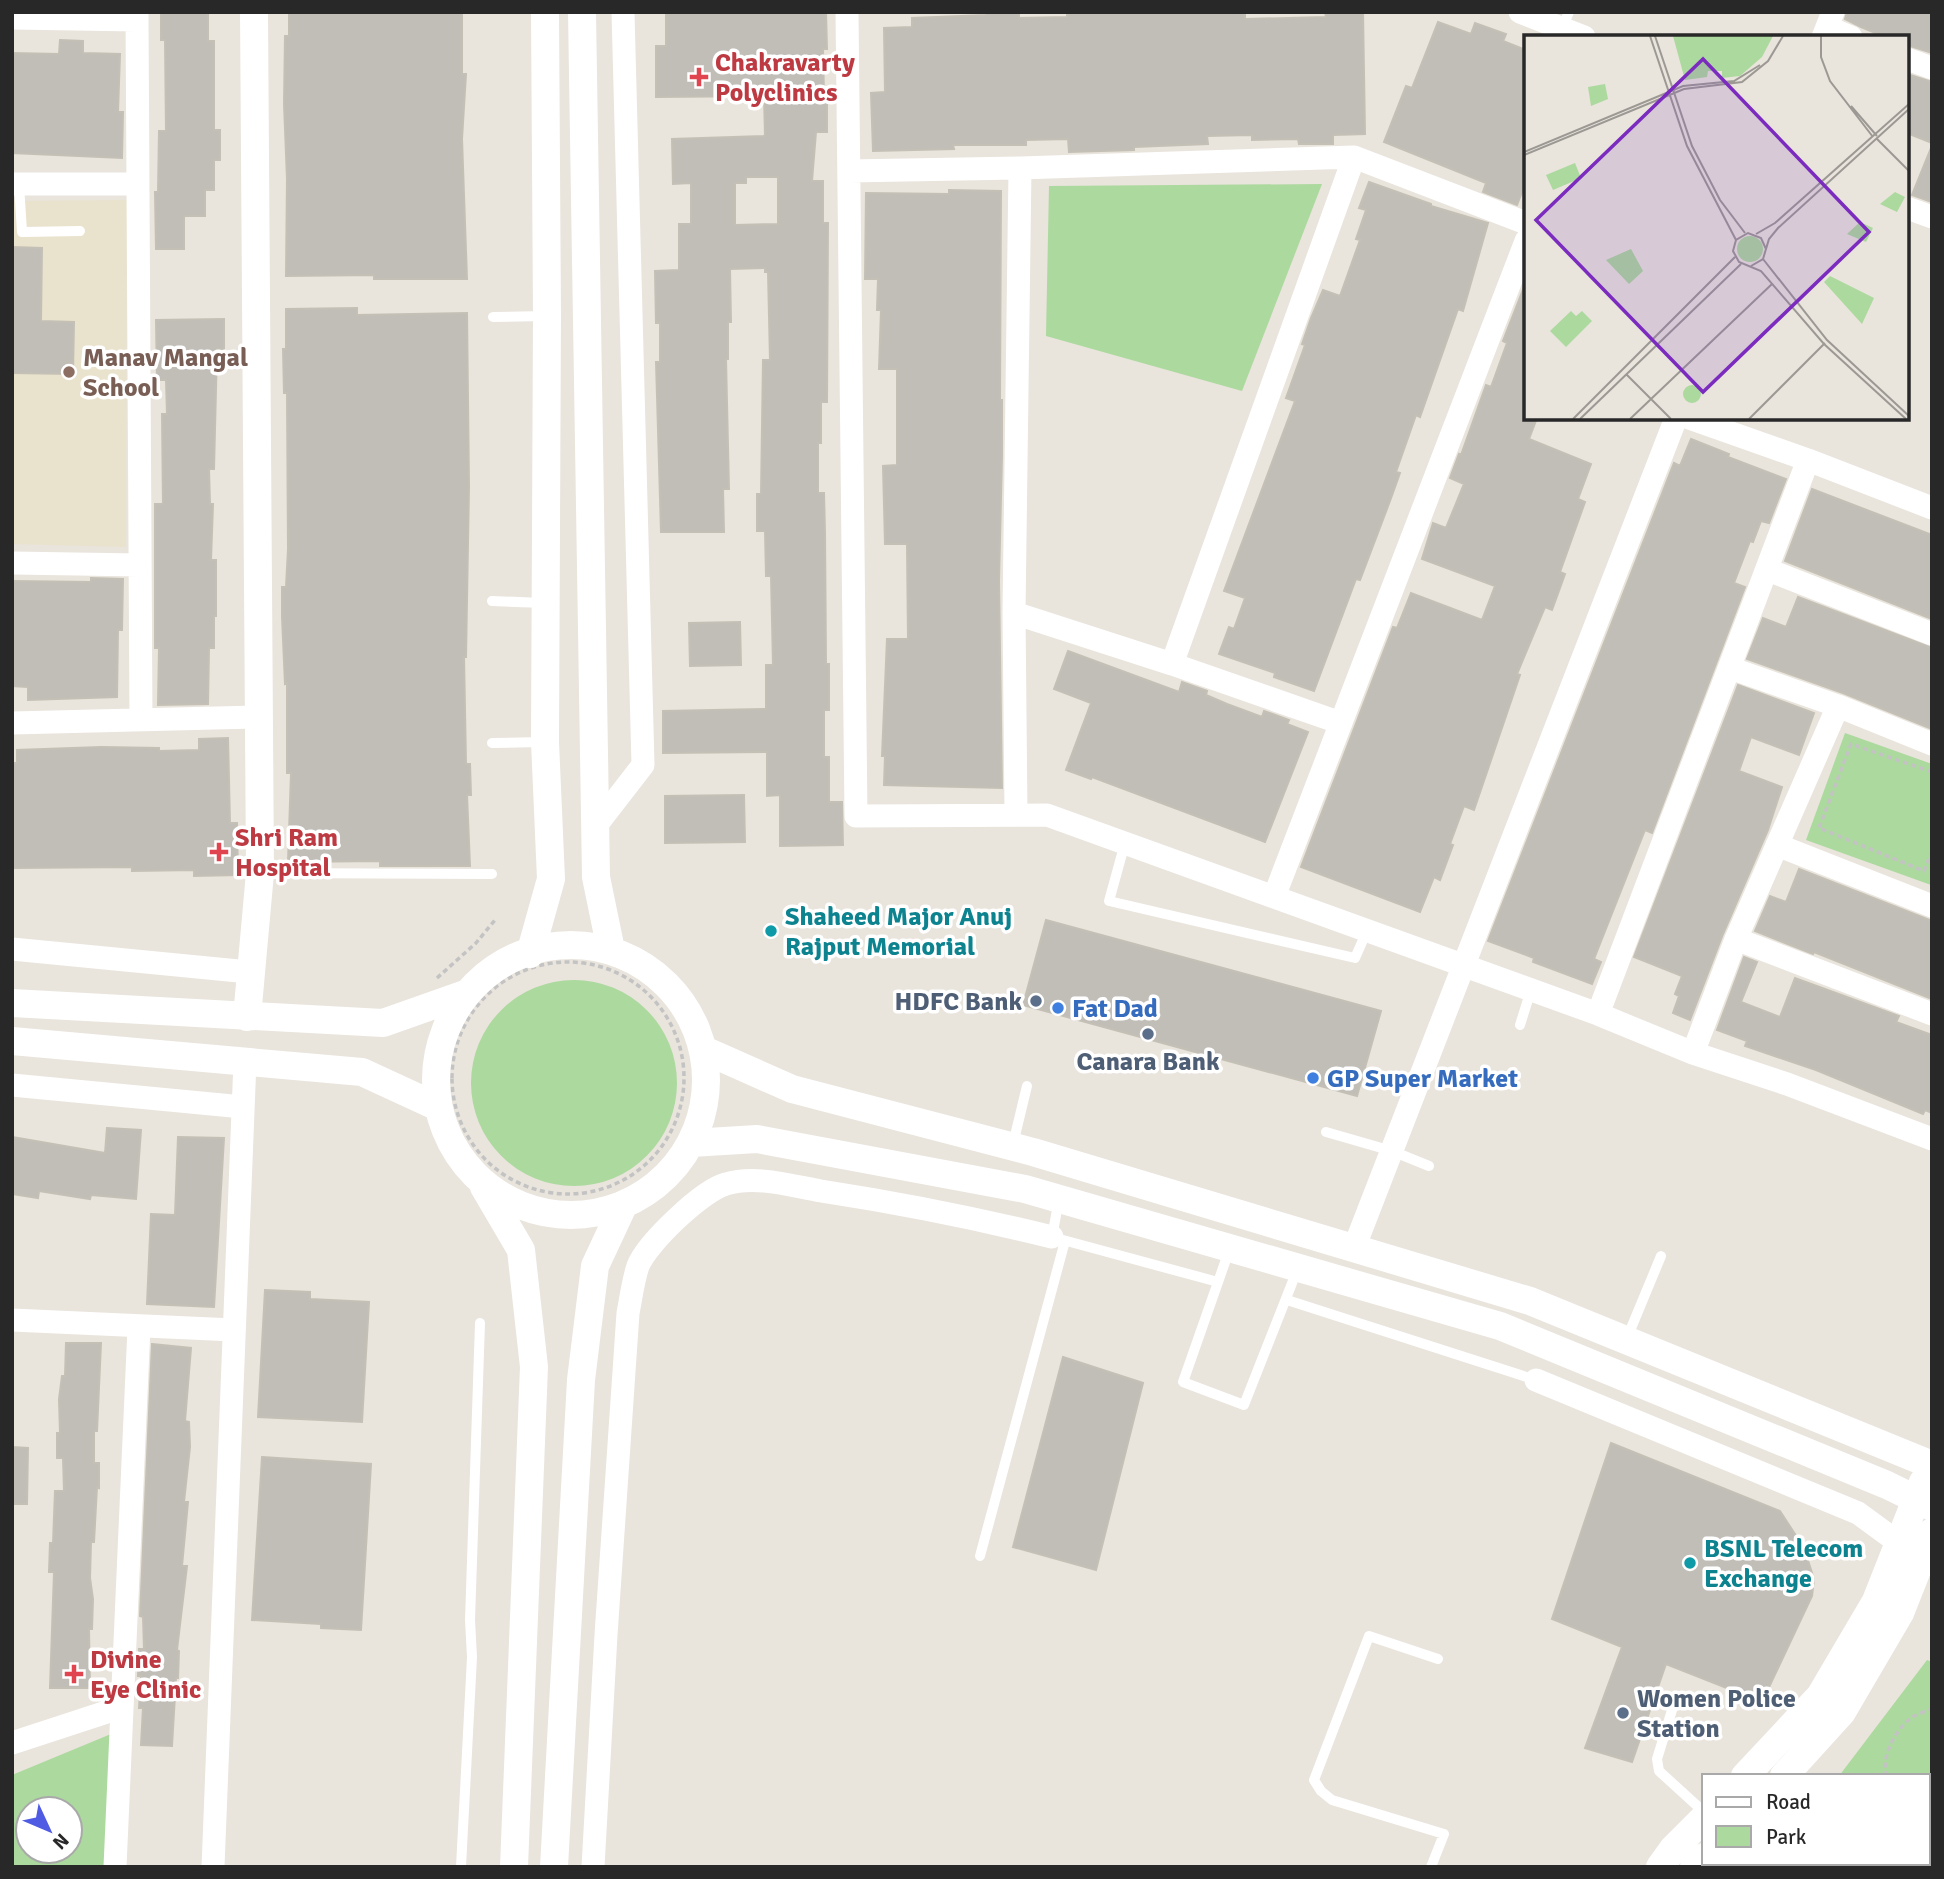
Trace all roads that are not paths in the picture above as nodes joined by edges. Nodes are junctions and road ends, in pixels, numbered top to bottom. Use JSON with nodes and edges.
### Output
{"nodes":[{"id":1,"x":254,"y":12,"type":"edge"},
{"id":2,"x":545,"y":12,"type":"edge"},
{"id":3,"x":582,"y":12,"type":"edge"},
{"id":4,"x":623,"y":12,"type":"edge"},
{"id":5,"x":847,"y":12,"type":"edge"},
{"id":6,"x":1520,"y":12,"type":"edge"},
{"id":7,"x":137,"y":16,"type":"edge"},
{"id":8,"x":12,"y":18,"type":"edge"},
{"id":9,"x":1565,"y":20,"type":"edge"},
{"id":10,"x":1828,"y":25,"type":"edge"},
{"id":11,"x":1582,"y":35,"type":"edge"},
{"id":12,"x":1847,"y":35,"type":"edge"},
{"id":13,"x":1909,"y":60,"type":"edge"},
{"id":14,"x":1932,"y":68,"type":"edge"},
{"id":15,"x":1354,"y":157,"type":"junction"},
{"id":16,"x":1020,"y":169,"type":"junction"},
{"id":17,"x":849,"y":171,"type":"junction"},
{"id":18,"x":15,"y":184,"type":"edge"},
{"id":19,"x":138,"y":184,"type":"junction"},
{"id":20,"x":1909,"y":209,"type":"edge"},
{"id":21,"x":1932,"y":217,"type":"edge"},
{"id":22,"x":1524,"y":222,"type":"edge"},
{"id":23,"x":17,"y":232,"type":"edge"},
{"id":24,"x":80,"y":232,"type":"dead end"},
{"id":25,"x":1524,"y":246,"type":"edge"},
{"id":26,"x":547,"y":316,"type":"junction"},
{"id":27,"x":493,"y":317,"type":"dead end"},
{"id":28,"x":1675,"y":420,"type":"edge"},
{"id":29,"x":1695,"y":420,"type":"edge"},
{"id":30,"x":1808,"y":460,"type":"junction"},
{"id":31,"x":1932,"y":508,"type":"edge"},
{"id":32,"x":12,"y":563,"type":"edge"},
{"id":33,"x":140,"y":565,"type":"junction"},
{"id":34,"x":1768,"y":570,"type":"junction"},
{"id":35,"x":492,"y":601,"type":"dead end"},
{"id":36,"x":546,"y":603,"type":"junction"},
{"id":37,"x":1014,"y":613,"type":"junction"},
{"id":38,"x":1932,"y":634,"type":"edge"},
{"id":39,"x":1172,"y":664,"type":"junction"},
{"id":40,"x":1730,"y":668,"type":"junction"},
{"id":41,"x":1838,"y":706,"type":"junction"},
{"id":42,"x":259,"y":717,"type":"junction"},
{"id":43,"x":141,"y":720,"type":"junction"},
{"id":44,"x":12,"y":723,"type":"edge"},
{"id":45,"x":1341,"y":723,"type":"junction"},
{"id":46,"x":545,"y":742,"type":"junction"},
{"id":47,"x":492,"y":743,"type":"dead end"},
{"id":48,"x":1932,"y":744,"type":"edge"},
{"id":49,"x":1016,"y":814,"type":"junction"},
{"id":50,"x":595,"y":827,"type":"junction"},
{"id":51,"x":1125,"y":843,"type":"junction"},
{"id":52,"x":1777,"y":845,"type":"junction"},
{"id":53,"x":260,"y":873,"type":"junction"},
{"id":54,"x":492,"y":874,"type":"dead end"},
{"id":55,"x":1274,"y":897,"type":"junction"},
{"id":56,"x":1932,"y":906,"type":"edge"},
{"id":57,"x":1367,"y":931,"type":"junction"},
{"id":58,"x":1736,"y":939,"type":"junction"},
{"id":59,"x":12,"y":949,"type":"edge"},
{"id":60,"x":611,"y":950,"type":"junction"},
{"id":61,"x":530,"y":954,"type":"junction"},
{"id":62,"x":1463,"y":967,"type":"junction"},
{"id":63,"x":249,"y":972,"type":"junction"},
{"id":64,"x":1531,"y":990,"type":"junction"},
{"id":65,"x":468,"y":993,"type":"junction"},
{"id":66,"x":12,"y":1003,"type":"edge"},
{"id":67,"x":1598,"y":1014,"type":"junction"},
{"id":68,"x":1932,"y":1014,"type":"edge"},
{"id":69,"x":247,"y":1017,"type":"junction"},
{"id":70,"x":1520,"y":1025,"type":"dead end"},
{"id":71,"x":12,"y":1041,"type":"edge"},
{"id":72,"x":704,"y":1050,"type":"junction"},
{"id":73,"x":1693,"y":1053,"type":"junction"},
{"id":74,"x":245,"y":1062,"type":"junction"},
{"id":75,"x":12,"y":1085,"type":"edge"},
{"id":76,"x":1027,"y":1086,"type":"dead end"},
{"id":77,"x":243,"y":1107,"type":"junction"},
{"id":78,"x":438,"y":1107,"type":"junction"},
{"id":79,"x":1326,"y":1132,"type":"dead end"},
{"id":80,"x":1932,"y":1139,"type":"edge"},
{"id":81,"x":691,"y":1143,"type":"junction"},
{"id":82,"x":1012,"y":1147,"type":"junction"},
{"id":83,"x":1392,"y":1151,"type":"junction"},
{"id":84,"x":1429,"y":1166,"type":"dead end"},
{"id":85,"x":481,"y":1182,"type":"junction"},
{"id":86,"x":1059,"y":1199,"type":"junction"},
{"id":87,"x":623,"y":1206,"type":"junction"},
{"id":88,"x":1058,"y":1239,"type":"junction"},
{"id":89,"x":1230,"y":1248,"type":"junction"},
{"id":90,"x":1354,"y":1248,"type":"junction"},
{"id":91,"x":1661,"y":1256,"type":"dead end"},
{"id":92,"x":1298,"y":1268,"type":"junction"},
{"id":93,"x":1218,"y":1282,"type":"junction"},
{"id":94,"x":1287,"y":1300,"type":"junction"},
{"id":95,"x":12,"y":1320,"type":"edge"},
{"id":96,"x":480,"y":1323,"type":"dead end"},
{"id":97,"x":139,"y":1327,"type":"junction"},
{"id":98,"x":234,"y":1330,"type":"junction"},
{"id":99,"x":1626,"y":1340,"type":"junction"},
{"id":100,"x":1536,"y":1380,"type":"joint"},
{"id":101,"x":1931,"y":1464,"type":"edge"},
{"id":102,"x":1924,"y":1503,"type":"edge"},
{"id":103,"x":1921,"y":1547,"type":"edge"},
{"id":104,"x":979,"y":1556,"type":"dead end"},
{"id":105,"x":1438,"y":1659,"type":"dead end"},
{"id":106,"x":1676,"y":1697,"type":"dead end"},
{"id":107,"x":122,"y":1707,"type":"junction"},
{"id":108,"x":12,"y":1743,"type":"edge"},
{"id":109,"x":1747,"y":1774,"type":"edge"},
{"id":110,"x":1786,"y":1774,"type":"edge"},
{"id":111,"x":1702,"y":1810,"type":"edge"},
{"id":112,"x":1702,"y":1820,"type":"edge"},
{"id":113,"x":116,"y":1867,"type":"edge"},
{"id":114,"x":213,"y":1867,"type":"edge"},
{"id":115,"x":461,"y":1867,"type":"edge"},
{"id":116,"x":514,"y":1867,"type":"edge"},
{"id":117,"x":554,"y":1867,"type":"edge"},
{"id":118,"x":593,"y":1867,"type":"edge"},
{"id":119,"x":1430,"y":1867,"type":"edge"},
{"id":120,"x":1660,"y":1867,"type":"edge"}],
"edges":[{"from":1,"to":42,"type":"street"},
{"from":2,"to":26,"type":"street"},
{"from":3,"to":50,"type":"street"},
{"from":4,"to":50,"type":"street"},
{"from":5,"to":17,"type":"street"},
{"from":6,"to":9,"type":"street"},
{"from":7,"to":8,"type":"street"},
{"from":7,"to":19,"type":"street"},
{"from":9,"to":11,"type":"street"},
{"from":10,"to":12,"type":"street"},
{"from":13,"to":14,"type":"street"},
{"from":15,"to":16,"type":"street"},
{"from":15,"to":22,"type":"street"},
{"from":15,"to":39,"type":"street"},
{"from":16,"to":17,"type":"street"},
{"from":16,"to":37,"type":"street"},
{"from":17,"to":49,"type":"street"},
{"from":18,"to":19,"type":"street"},
{"from":18,"to":23,"type":"lane"},
{"from":19,"to":33,"type":"street"},
{"from":20,"to":21,"type":"street"},
{"from":23,"to":24,"type":"lane"},
{"from":25,"to":45,"type":"street"},
{"from":26,"to":27,"type":"lane"},
{"from":26,"to":36,"type":"street"},
{"from":28,"to":62,"type":"street"},
{"from":29,"to":30,"type":"street"},
{"from":30,"to":31,"type":"street"},
{"from":30,"to":34,"type":"street"},
{"from":32,"to":33,"type":"street"},
{"from":33,"to":43,"type":"street"},
{"from":34,"to":38,"type":"street"},
{"from":34,"to":40,"type":"street"},
{"from":35,"to":36,"type":"lane"},
{"from":36,"to":46,"type":"street"},
{"from":37,"to":39,"type":"street"},
{"from":37,"to":49,"type":"street"},
{"from":39,"to":45,"type":"street"},
{"from":40,"to":41,"type":"street"},
{"from":40,"to":67,"type":"street"},
{"from":41,"to":48,"type":"street"},
{"from":41,"to":52,"type":"street"},
{"from":42,"to":43,"type":"street"},
{"from":42,"to":53,"type":"street"},
{"from":43,"to":44,"type":"street"},
{"from":45,"to":55,"type":"street"},
{"from":46,"to":47,"type":"lane"},
{"from":46,"to":61,"type":"street"},
{"from":49,"to":51,"type":"street"},
{"from":50,"to":60,"type":"street"},
{"from":51,"to":55,"type":"street"},
{"from":51,"to":57,"type":"lane"},
{"from":52,"to":56,"type":"street"},
{"from":52,"to":58,"type":"street"},
{"from":53,"to":54,"type":"lane"},
{"from":53,"to":63,"type":"street"},
{"from":55,"to":57,"type":"street"},
{"from":57,"to":62,"type":"street"},
{"from":58,"to":68,"type":"street"},
{"from":58,"to":73,"type":"street"},
{"from":59,"to":63,"type":"street"},
{"from":60,"to":61,"type":"street"},
{"from":60,"to":72,"type":"street"},
{"from":61,"to":65,"type":"street"},
{"from":62,"to":64,"type":"street"},
{"from":62,"to":83,"type":"street"},
{"from":63,"to":69,"type":"street"},
{"from":64,"to":67,"type":"street"},
{"from":64,"to":70,"type":"lane"},
{"from":65,"to":69,"type":"street"},
{"from":65,"to":78,"type":"street"},
{"from":66,"to":69,"type":"street"},
{"from":67,"to":73,"type":"street"},
{"from":71,"to":74,"type":"street"},
{"from":72,"to":81,"type":"street"},
{"from":72,"to":82,"type":"street"},
{"from":73,"to":80,"type":"street"},
{"from":74,"to":77,"type":"street"},
{"from":74,"to":78,"type":"street"},
{"from":75,"to":77,"type":"street"},
{"from":76,"to":82,"type":"lane"},
{"from":77,"to":98,"type":"street"},
{"from":78,"to":85,"type":"street"},
{"from":79,"to":83,"type":"lane"},
{"from":81,"to":86,"type":"street"},
{"from":81,"to":87,"type":"street"},
{"from":82,"to":90,"type":"street"},
{"from":83,"to":84,"type":"lane"},
{"from":83,"to":90,"type":"street"},
{"from":85,"to":87,"type":"street"},
{"from":85,"to":116,"type":"street"},
{"from":86,"to":88,"type":"lane"},
{"from":86,"to":89,"type":"street"},
{"from":87,"to":117,"type":"street"},
{"from":88,"to":93,"type":"lane"},
{"from":88,"to":104,"type":"lane"},
{"from":88,"to":118,"type":"street"},
{"from":89,"to":92,"type":"street"},
{"from":89,"to":93,"type":"lane"},
{"from":90,"to":99,"type":"street"},
{"from":91,"to":99,"type":"lane"},
{"from":92,"to":94,"type":"lane"},
{"from":92,"to":102,"type":"street"},
{"from":93,"to":94,"type":"lane"},
{"from":94,"to":100,"type":"lane"},
{"from":95,"to":97,"type":"street"},
{"from":96,"to":115,"type":"lane"},
{"from":97,"to":98,"type":"street"},
{"from":97,"to":107,"type":"street"},
{"from":98,"to":114,"type":"street"},
{"from":99,"to":101,"type":"street"},
{"from":100,"to":103,"type":"street"},
{"from":101,"to":102,"type":"street"},
{"from":102,"to":103,"type":"street"},
{"from":103,"to":109,"type":"street"},
{"from":103,"to":110,"type":"street"},
{"from":105,"to":119,"type":"lane"},
{"from":106,"to":111,"type":"lane"},
{"from":107,"to":108,"type":"street"},
{"from":107,"to":113,"type":"street"},
{"from":112,"to":120,"type":"street"}]}
